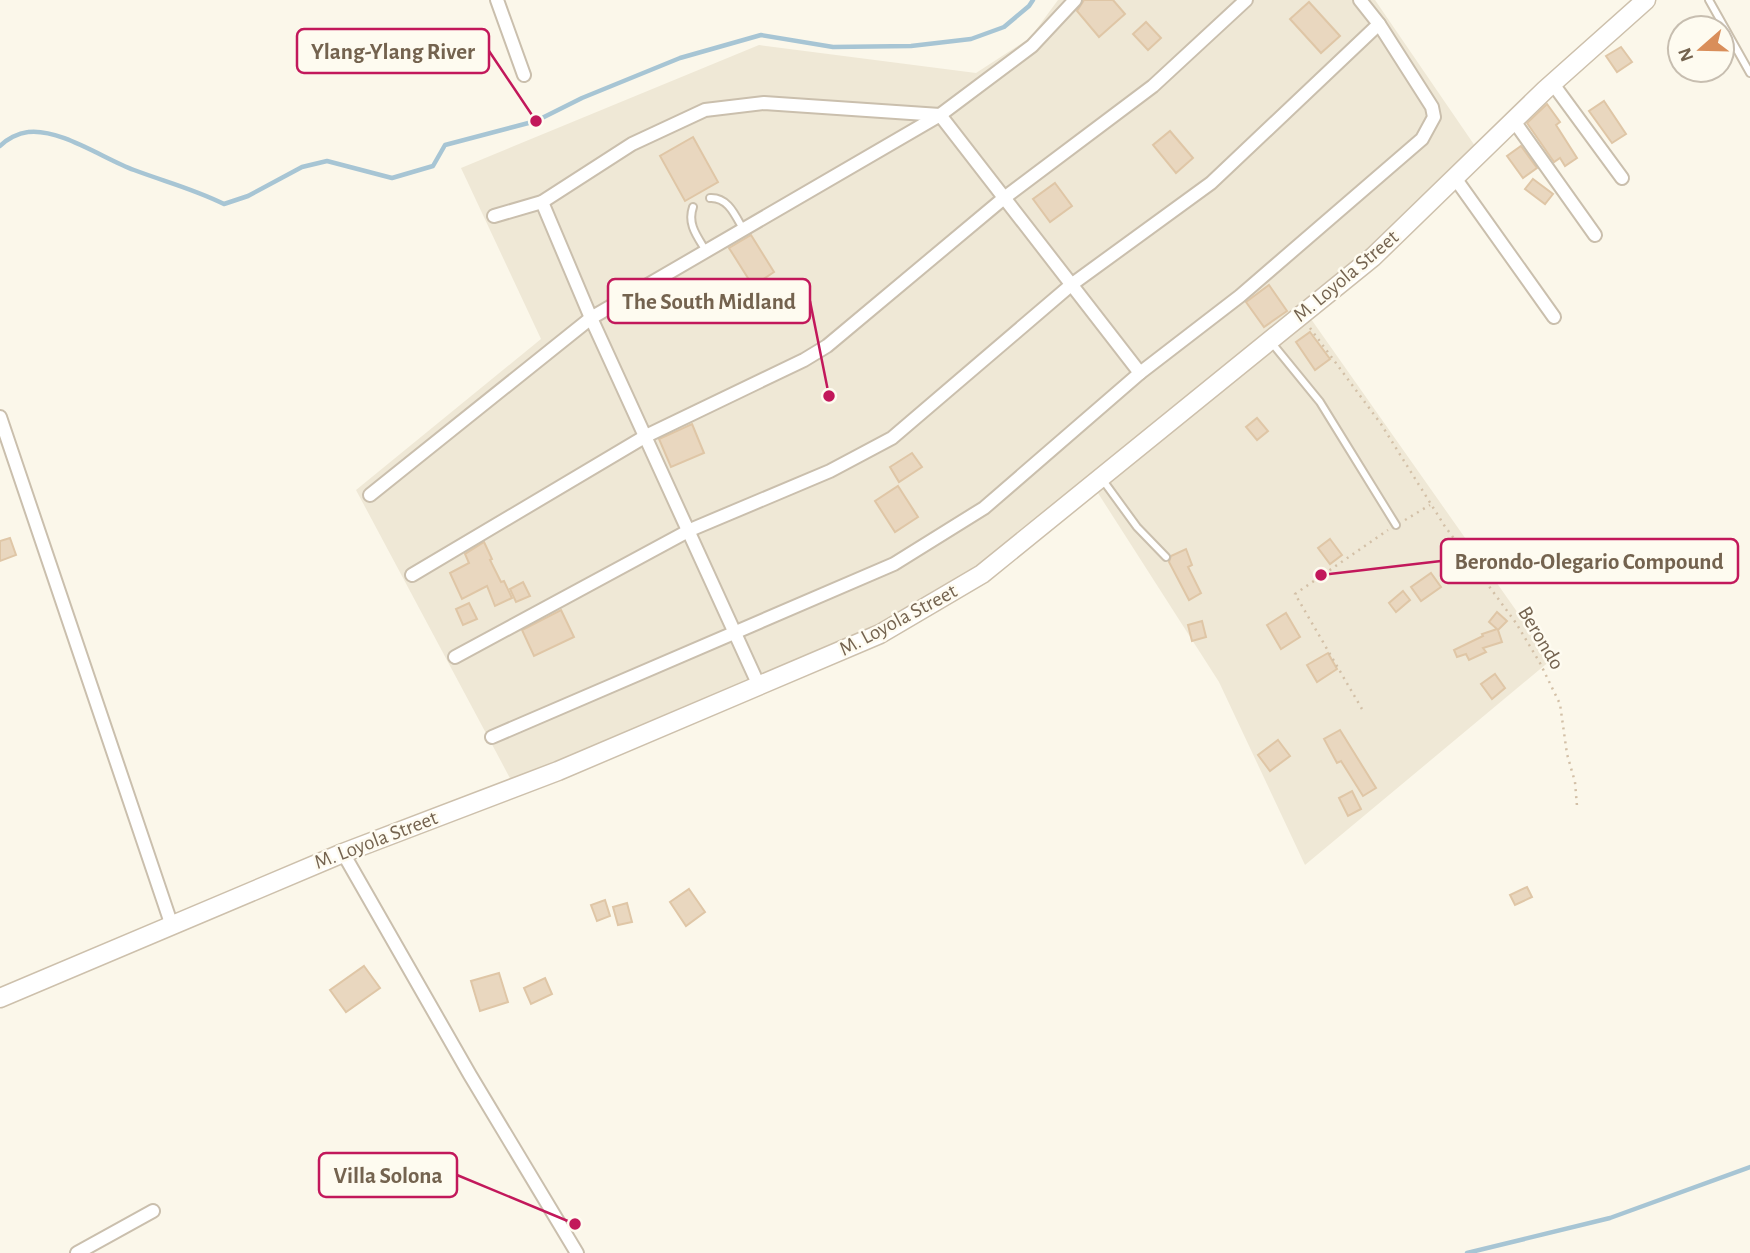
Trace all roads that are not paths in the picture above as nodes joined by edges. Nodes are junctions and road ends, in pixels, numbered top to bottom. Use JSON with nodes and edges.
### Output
{"nodes":[{"id":1,"x":497,"y":0,"type":"edge"},
{"id":2,"x":1075,"y":0,"type":"edge"},
{"id":3,"x":1246,"y":0,"type":"edge"},
{"id":4,"x":1360,"y":0,"type":"edge"},
{"id":5,"x":1646,"y":0,"type":"edge"},
{"id":6,"x":1709,"y":0,"type":"edge"},
{"id":7,"x":1379,"y":24,"type":"junction"},
{"id":8,"x":1750,"y":73,"type":"edge"},
{"id":9,"x":524,"y":75,"type":"dead end"},
{"id":10,"x":1553,"y":84,"type":"junction"},
{"id":11,"x":940,"y":115,"type":"junction"},
{"id":12,"x":1514,"y":121,"type":"junction"},
{"id":13,"x":1455,"y":178,"type":"junction"},
{"id":14,"x":1622,"y":178,"type":"dead end"},
{"id":15,"x":710,"y":198,"type":"dead end"},
{"id":16,"x":1004,"y":198,"type":"junction"},
{"id":17,"x":542,"y":202,"type":"junction"},
{"id":18,"x":693,"y":207,"type":"dead end"},
{"id":19,"x":494,"y":216,"type":"dead end"},
{"id":20,"x":743,"y":229,"type":"junction"},
{"id":21,"x":1595,"y":235,"type":"dead end"},
{"id":22,"x":706,"y":251,"type":"junction"},
{"id":23,"x":1071,"y":285,"type":"junction"},
{"id":24,"x":1554,"y":317,"type":"dead end"},
{"id":25,"x":591,"y":318,"type":"junction"},
{"id":26,"x":1269,"y":340,"type":"junction"},
{"id":27,"x":1140,"y":373,"type":"junction"},
{"id":28,"x":0,"y":417,"type":"edge"},
{"id":29,"x":646,"y":436,"type":"junction"},
{"id":30,"x":1101,"y":477,"type":"junction"},
{"id":31,"x":370,"y":495,"type":"dead end"},
{"id":32,"x":1396,"y":525,"type":"road end"},
{"id":33,"x":690,"y":530,"type":"junction"},
{"id":34,"x":1166,"y":557,"type":"dead end"},
{"id":35,"x":412,"y":575,"type":"dead end"},
{"id":36,"x":735,"y":632,"type":"junction"},
{"id":37,"x":455,"y":657,"type":"dead end"},
{"id":38,"x":755,"y":677,"type":"dead end"},
{"id":39,"x":492,"y":737,"type":"dead end"},
{"id":40,"x":343,"y":852,"type":"junction"},
{"id":41,"x":171,"y":923,"type":"junction"},
{"id":42,"x":0,"y":998,"type":"edge"},
{"id":43,"x":153,"y":1211,"type":"dead end"},
{"id":44,"x":77,"y":1253,"type":"edge"},
{"id":45,"x":577,"y":1253,"type":"edge"}],
"edges":[{"from":1,"to":9,"type":"street"},
{"from":2,"to":11,"type":"street"},
{"from":3,"to":16,"type":"street"},
{"from":4,"to":7,"type":"street"},
{"from":5,"to":10,"type":"street","name":"M. Loyola Street"},
{"from":6,"to":8,"type":"lane"},
{"from":7,"to":23,"type":"street"},
{"from":7,"to":27,"type":"street"},
{"from":10,"to":12,"type":"street","name":"M. Loyola Street"},
{"from":10,"to":14,"type":"street"},
{"from":11,"to":16,"type":"street"},
{"from":11,"to":17,"type":"street"},
{"from":11,"to":20,"type":"street"},
{"from":12,"to":13,"type":"street","name":"M. Loyola Street"},
{"from":12,"to":21,"type":"street"},
{"from":13,"to":24,"type":"street"},
{"from":13,"to":26,"type":"street","name":"M. Loyola Street"},
{"from":15,"to":20,"type":"lane"},
{"from":16,"to":23,"type":"street"},
{"from":16,"to":29,"type":"street"},
{"from":17,"to":19,"type":"street"},
{"from":17,"to":25,"type":"street"},
{"from":18,"to":22,"type":"lane"},
{"from":20,"to":22,"type":"street"},
{"from":22,"to":25,"type":"street"},
{"from":23,"to":27,"type":"street"},
{"from":23,"to":33,"type":"street"},
{"from":25,"to":29,"type":"street"},
{"from":25,"to":31,"type":"street"},
{"from":26,"to":30,"type":"street","name":"M. Loyola Street"},
{"from":26,"to":32,"type":"lane"},
{"from":27,"to":36,"type":"street"},
{"from":28,"to":41,"type":"street"},
{"from":29,"to":33,"type":"street"},
{"from":29,"to":35,"type":"street"},
{"from":30,"to":34,"type":"lane"},
{"from":30,"to":40,"type":"street","name":"M. Loyola Street"},
{"from":33,"to":36,"type":"street"},
{"from":33,"to":37,"type":"street"},
{"from":36,"to":38,"type":"street"},
{"from":36,"to":39,"type":"street"},
{"from":40,"to":41,"type":"street","name":"M. Loyola Street"},
{"from":40,"to":45,"type":"street"},
{"from":41,"to":42,"type":"street","name":"M. Loyola Street"},
{"from":43,"to":44,"type":"street"}]}
